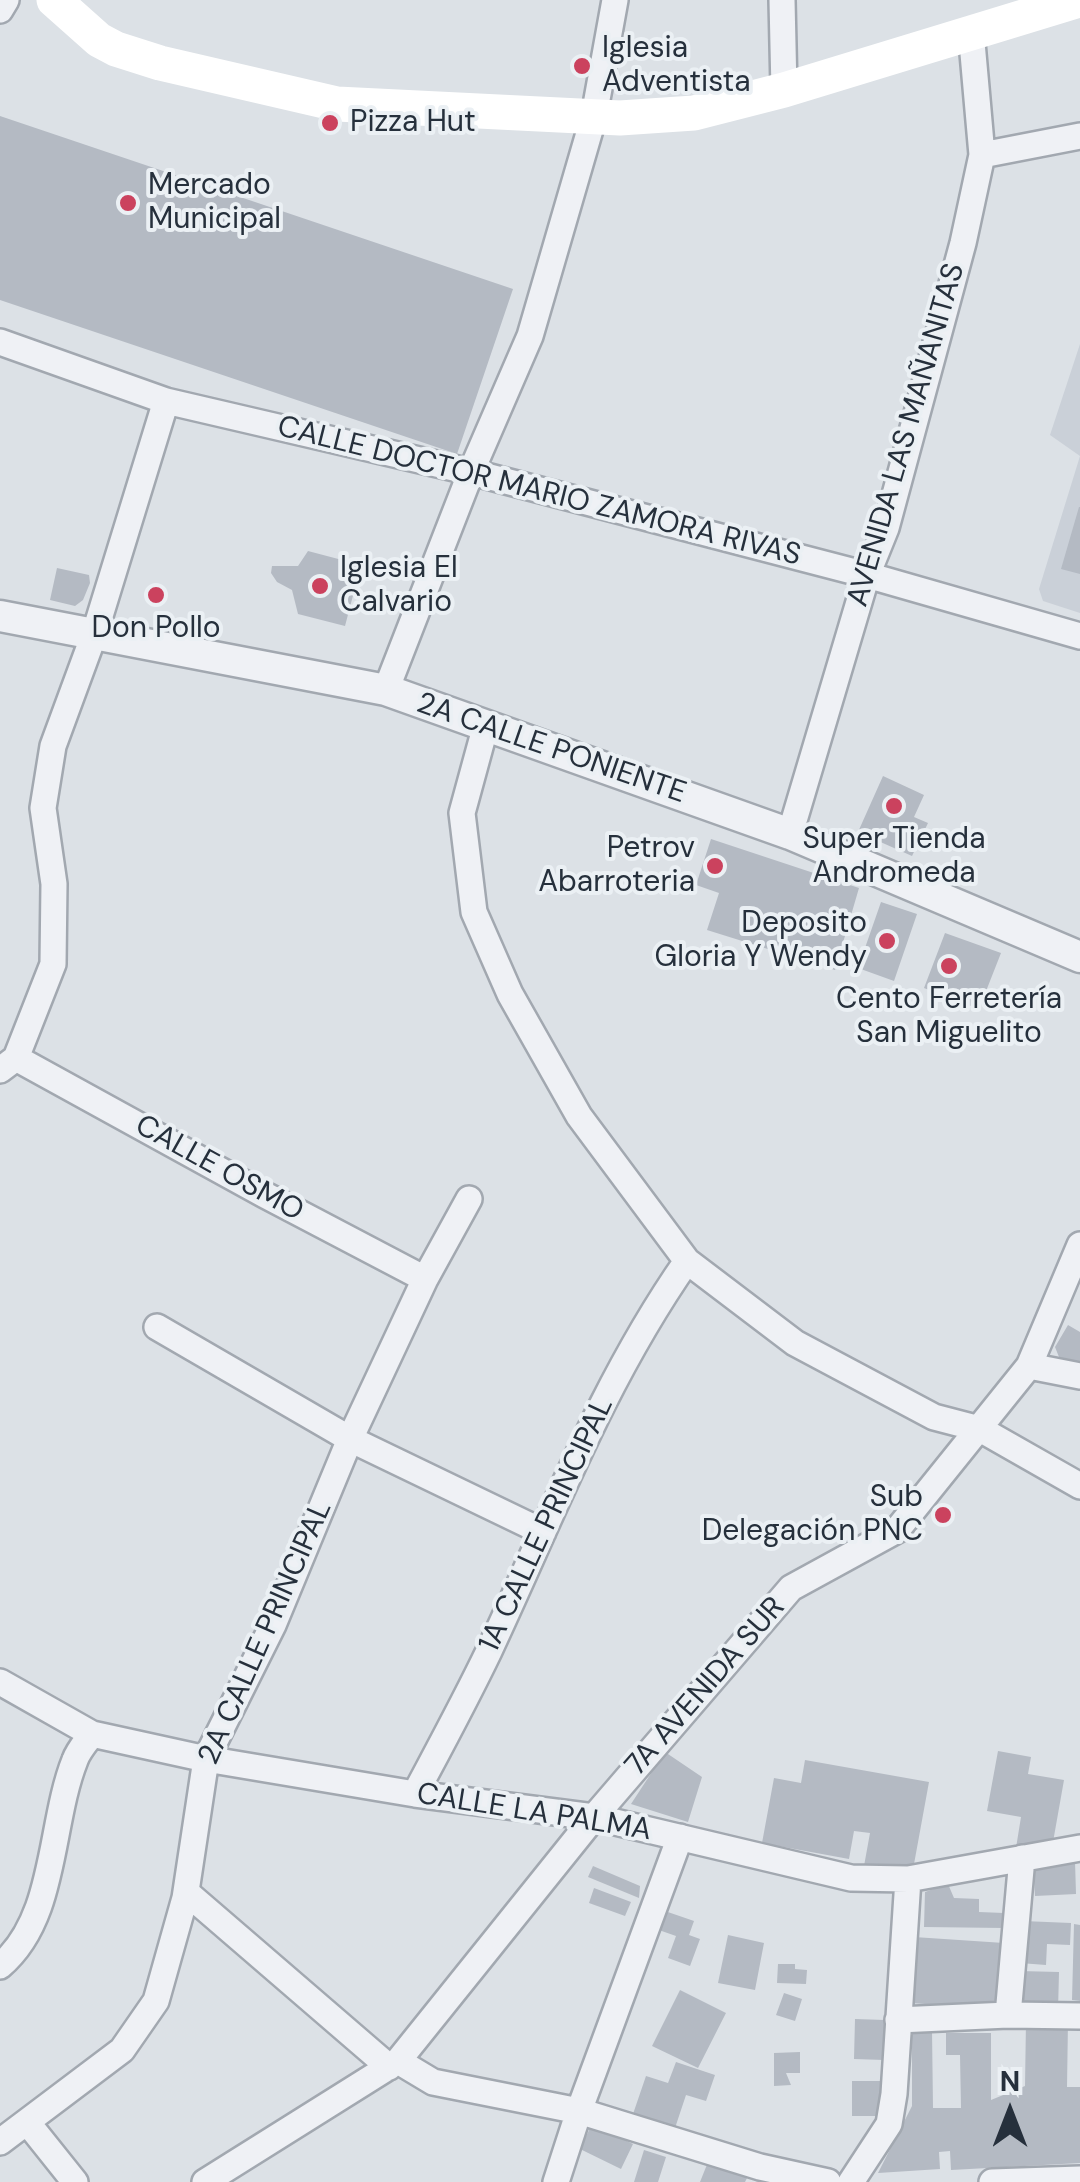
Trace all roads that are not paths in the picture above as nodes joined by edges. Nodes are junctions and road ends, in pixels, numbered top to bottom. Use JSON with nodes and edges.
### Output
{"nodes":[{"id":1,"x":6,"y":0,"type":"edge"},
{"id":2,"x":54,"y":0,"type":"edge"},
{"id":3,"x":615,"y":0,"type":"edge"},
{"id":4,"x":782,"y":0,"type":"edge"},
{"id":5,"x":1079,"y":0,"type":"edge"},
{"id":6,"x":1025,"y":8,"type":"edge"},
{"id":7,"x":0,"y":10,"type":"edge"},
{"id":8,"x":971,"y":31,"type":"junction"},
{"id":9,"x":784,"y":90,"type":"junction"},
{"id":10,"x":594,"y":116,"type":"junction"},
{"id":11,"x":1080,"y":136,"type":"edge"},
{"id":12,"x":982,"y":155,"type":"junction"},
{"id":13,"x":0,"y":342,"type":"edge"},
{"id":14,"x":166,"y":400,"type":"junction"},
{"id":15,"x":471,"y":472,"type":"junction"},
{"id":16,"x":867,"y":574,"type":"junction"},
{"id":17,"x":0,"y":616,"type":"edge"},
{"id":18,"x":95,"y":632,"type":"junction"},
{"id":19,"x":1080,"y":636,"type":"edge"},
{"id":20,"x":386,"y":690,"type":"junction"},
{"id":21,"x":486,"y":725,"type":"junction"},
{"id":22,"x":790,"y":834,"type":"junction"},
{"id":23,"x":1080,"y":957,"type":"edge"},
{"id":24,"x":8,"y":1064,"type":"edge"},
{"id":25,"x":469,"y":1199,"type":"dead end"},
{"id":26,"x":1080,"y":1245,"type":"edge"},
{"id":27,"x":688,"y":1261,"type":"junction"},
{"id":28,"x":425,"y":1278,"type":"junction"},
{"id":29,"x":157,"y":1328,"type":"dead end"},
{"id":30,"x":1029,"y":1366,"type":"junction"},
{"id":31,"x":1080,"y":1376,"type":"edge"},
{"id":32,"x":980,"y":1429,"type":"junction"},
{"id":33,"x":350,"y":1439,"type":"junction"},
{"id":34,"x":1080,"y":1486,"type":"edge"},
{"id":35,"x":542,"y":1532,"type":"junction"},
{"id":36,"x":0,"y":1682,"type":"edge"},
{"id":37,"x":92,"y":1734,"type":"junction"},
{"id":38,"x":206,"y":1759,"type":"junction"},
{"id":39,"x":415,"y":1794,"type":"junction"},
{"id":40,"x":594,"y":1817,"type":"junction"},
{"id":41,"x":680,"y":1837,"type":"junction"},
{"id":42,"x":1080,"y":1848,"type":"edge"},
{"id":43,"x":1022,"y":1858,"type":"junction"},
{"id":44,"x":908,"y":1879,"type":"junction"},
{"id":45,"x":186,"y":1892,"type":"junction"},
{"id":46,"x":0,"y":1966,"type":"edge"},
{"id":47,"x":1008,"y":2015,"type":"junction"},
{"id":48,"x":1080,"y":2016,"type":"edge"},
{"id":49,"x":898,"y":2020,"type":"junction"},
{"id":50,"x":393,"y":2064,"type":"junction"},
{"id":51,"x":579,"y":2110,"type":"junction"},
{"id":52,"x":27,"y":2122,"type":"junction"},
{"id":53,"x":0,"y":2142,"type":"edge"},
{"id":54,"x":758,"y":2175,"type":"edge"},
{"id":55,"x":1080,"y":2179,"type":"edge"},
{"id":56,"x":75,"y":2182,"type":"edge"},
{"id":57,"x":205,"y":2182,"type":"edge"},
{"id":58,"x":556,"y":2182,"type":"edge"},
{"id":59,"x":828,"y":2182,"type":"edge"},
{"id":60,"x":851,"y":2182,"type":"edge"},
{"id":61,"x":992,"y":2182,"type":"edge"}],
"edges":[{"from":1,"to":7,"type":"street"},
{"from":2,"to":10,"type":"main road"},
{"from":3,"to":10,"type":"street"},
{"from":4,"to":9,"type":"street"},
{"from":5,"to":6,"type":"main road"},
{"from":6,"to":8,"type":"main road"},
{"from":8,"to":9,"type":"main road"},
{"from":8,"to":12,"type":"street","name":"AVENIDA LAS MAÑANITAS"},
{"from":9,"to":10,"type":"main road"},
{"from":10,"to":15,"type":"street"},
{"from":11,"to":12,"type":"street"},
{"from":12,"to":16,"type":"street","name":"AVENIDA LAS MAÑANITAS"},
{"from":13,"to":14,"type":"street","name":"CALLE DOCTOR MARIO ZAMORA RIVAS"},
{"from":14,"to":15,"type":"street","name":"CALLE DOCTOR MARIO ZAMORA RIVAS"},
{"from":14,"to":18,"type":"street"},
{"from":15,"to":16,"type":"street","name":"CALLE DOCTOR MARIO ZAMORA RIVAS"},
{"from":15,"to":20,"type":"street"},
{"from":16,"to":19,"type":"street","name":"CALLE DOCTOR MARIO ZAMORA RIVAS"},
{"from":16,"to":22,"type":"street","name":"AVENIDA LAS MAÑANITAS"},
{"from":17,"to":18,"type":"street","name":"2A CALLE PONIENTE"},
{"from":18,"to":20,"type":"street","name":"2A CALLE PONIENTE"},
{"from":18,"to":24,"type":"street"},
{"from":20,"to":21,"type":"street","name":"2A CALLE PONIENTE"},
{"from":21,"to":22,"type":"street","name":"2A CALLE PONIENTE"},
{"from":21,"to":27,"type":"street"},
{"from":22,"to":23,"type":"street","name":"2A CALLE PONIENTE"},
{"from":24,"to":28,"type":"street","name":"CALLE OSMO"},
{"from":25,"to":28,"type":"street","name":"2A CALLE PRINCIPAL"},
{"from":26,"to":30,"type":"street","name":"7A AVENIDA SUR"},
{"from":27,"to":32,"type":"street"},
{"from":27,"to":35,"type":"street","name":"1A CALLE PRINCIPAL"},
{"from":28,"to":33,"type":"street","name":"2A CALLE PRINCIPAL"},
{"from":29,"to":33,"type":"street"},
{"from":30,"to":31,"type":"street"},
{"from":30,"to":32,"type":"street","name":"7A AVENIDA SUR"},
{"from":32,"to":34,"type":"street"},
{"from":32,"to":40,"type":"street","name":"7A AVENIDA SUR"},
{"from":33,"to":35,"type":"street"},
{"from":33,"to":38,"type":"street","name":"2A CALLE PRINCIPAL"},
{"from":35,"to":39,"type":"street","name":"1A CALLE PRINCIPAL"},
{"from":36,"to":37,"type":"street","name":"CALLE LA PALMA"},
{"from":37,"to":38,"type":"street","name":"CALLE LA PALMA"},
{"from":37,"to":46,"type":"street"},
{"from":38,"to":39,"type":"street","name":"CALLE LA PALMA"},
{"from":38,"to":45,"type":"street","name":"2A CALLE PRINCIPAL"},
{"from":39,"to":40,"type":"street","name":"CALLE LA PALMA"},
{"from":40,"to":41,"type":"street","name":"CALLE LA PALMA"},
{"from":40,"to":50,"type":"street","name":"7A AVENIDA SUR"},
{"from":41,"to":44,"type":"street","name":"CALLE LA PALMA"},
{"from":41,"to":51,"type":"street"},
{"from":42,"to":43,"type":"street","name":"CALLE LA PALMA"},
{"from":43,"to":44,"type":"street","name":"CALLE LA PALMA"},
{"from":43,"to":47,"type":"street"},
{"from":44,"to":49,"type":"street"},
{"from":45,"to":50,"type":"street"},
{"from":45,"to":52,"type":"street","name":"2A CALLE PRINCIPAL"},
{"from":47,"to":48,"type":"street"},
{"from":47,"to":49,"type":"street"},
{"from":49,"to":60,"type":"street"},
{"from":50,"to":51,"type":"street"},
{"from":50,"to":57,"type":"street","name":"7A AVENIDA SUR"},
{"from":51,"to":54,"type":"street"},
{"from":51,"to":58,"type":"street"},
{"from":52,"to":53,"type":"street","name":"2A CALLE PRINCIPAL"},
{"from":52,"to":56,"type":"street"},
{"from":54,"to":59,"type":"street"},
{"from":55,"to":61,"type":"street"}]}
